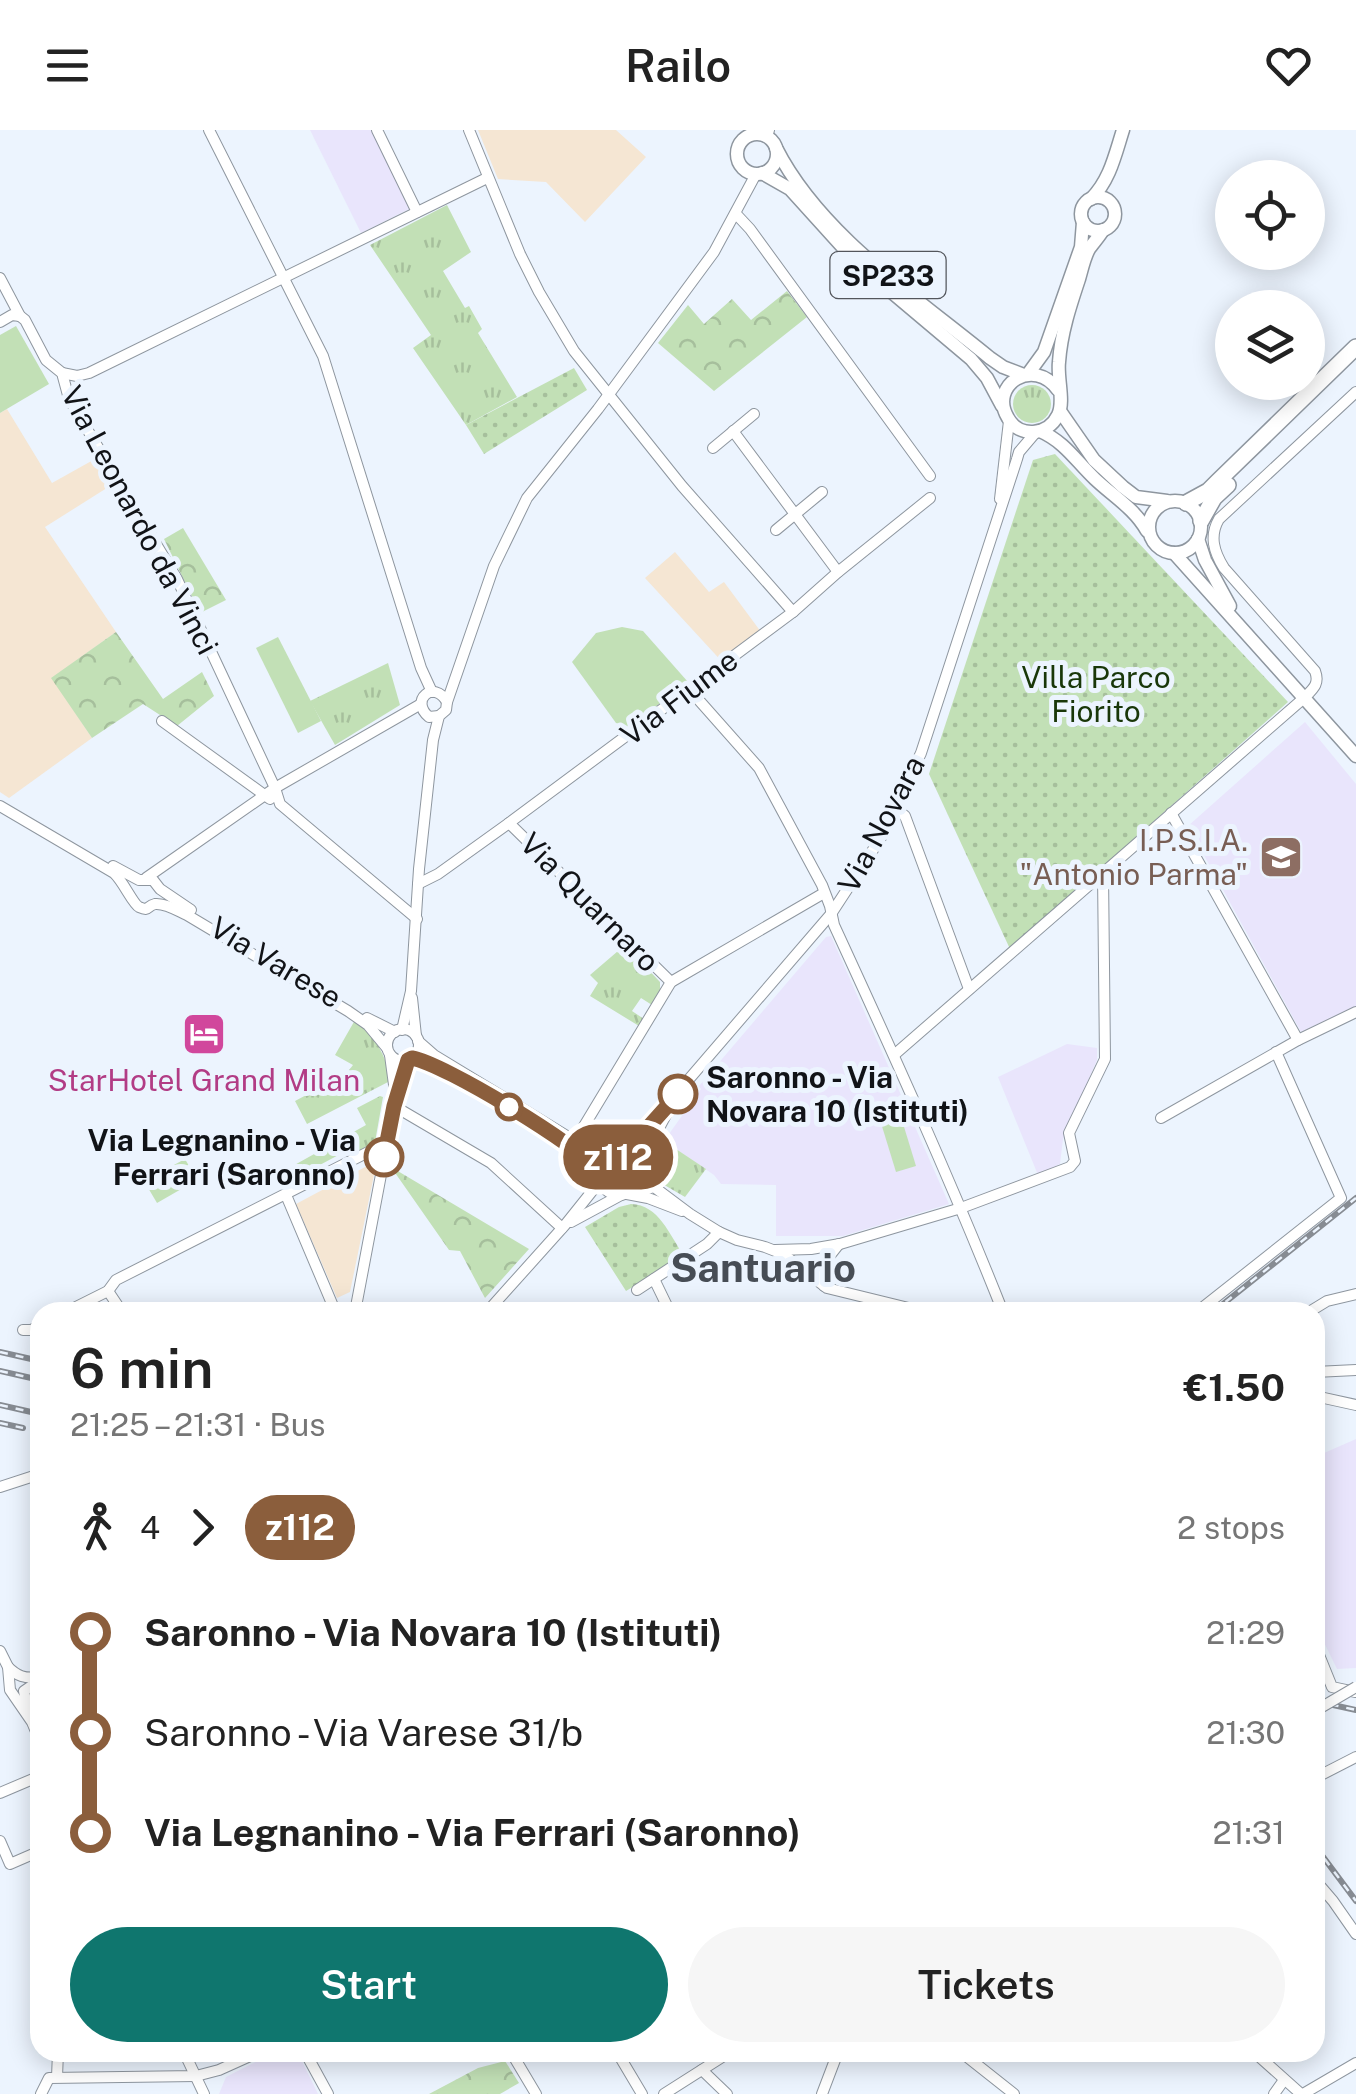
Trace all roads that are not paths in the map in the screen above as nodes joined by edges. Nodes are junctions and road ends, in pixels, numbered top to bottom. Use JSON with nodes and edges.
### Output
{"nodes":[{"id":1,"x":209,"y":130,"type":"edge"},
{"id":2,"x":377,"y":130,"type":"edge"},
{"id":3,"x":469,"y":130,"type":"edge"},
{"id":4,"x":735,"y":130,"type":"edge"},
{"id":5,"x":766,"y":136,"type":"edge"},
{"id":6,"x":1121,"y":136,"type":"edge"},
{"id":7,"x":739,"y":147,"type":"junction"},
{"id":8,"x":1111,"y":170,"type":"junction"},
{"id":9,"x":759,"y":174,"type":"junction"},
{"id":10,"x":487,"y":178,"type":"junction"},
{"id":11,"x":1090,"y":198,"type":"junction"},
{"id":12,"x":1112,"y":203,"type":"junction"},
{"id":13,"x":418,"y":212,"type":"junction"},
{"id":14,"x":736,"y":214,"type":"junction"},
{"id":15,"x":1083,"y":222,"type":"junction"},
{"id":16,"x":1104,"y":230,"type":"junction"},
{"id":17,"x":0,"y":278,"type":"edge"},
{"id":18,"x":284,"y":278,"type":"junction"},
{"id":19,"x":20,"y":316,"type":"junction"},
{"id":20,"x":0,"y":322,"type":"edge"},
{"id":21,"x":1356,"y":348,"type":"edge"},
{"id":22,"x":1356,"y":359,"type":"edge"},
{"id":23,"x":62,"y":372,"type":"junction"},
{"id":24,"x":1026,"y":375,"type":"junction"},
{"id":25,"x":1058,"y":390,"type":"junction"},
{"id":26,"x":1356,"y":392,"type":"edge"},
{"id":27,"x":608,"y":396,"type":"junction"},
{"id":28,"x":1060,"y":411,"type":"junction"},
{"id":29,"x":754,"y":414,"type":"dead end"},
{"id":30,"x":1006,"y":415,"type":"junction"},
{"id":31,"x":733,"y":431,"type":"junction"},
{"id":32,"x":1038,"y":432,"type":"junction"},
{"id":33,"x":713,"y":448,"type":"dead end"},
{"id":34,"x":930,"y":476,"type":"dead end"},
{"id":35,"x":822,"y":492,"type":"dead end"},
{"id":36,"x":930,"y":498,"type":"dead end"},
{"id":37,"x":1166,"y":502,"type":"junction"},
{"id":38,"x":1186,"y":503,"type":"junction"},
{"id":39,"x":1000,"y":507,"type":"junction"},
{"id":40,"x":795,"y":514,"type":"junction"},
{"id":41,"x":1200,"y":522,"type":"junction"},
{"id":42,"x":776,"y":530,"type":"dead end"},
{"id":43,"x":1149,"y":535,"type":"junction"},
{"id":44,"x":1198,"y":539,"type":"junction"},
{"id":45,"x":1174,"y":554,"type":"junction"},
{"id":46,"x":838,"y":572,"type":"junction"},
{"id":47,"x":793,"y":612,"type":"junction"},
{"id":48,"x":1243,"y":630,"type":"junction"},
{"id":49,"x":689,"y":689,"type":"junction"},
{"id":50,"x":1304,"y":698,"type":"junction"},
{"id":51,"x":432,"y":700,"type":"junction"},
{"id":52,"x":162,"y":720,"type":"dead end"},
{"id":53,"x":433,"y":740,"type":"junction"},
{"id":54,"x":1356,"y":756,"type":"edge"},
{"id":55,"x":275,"y":788,"type":"junction"},
{"id":56,"x":264,"y":796,"type":"junction"},
{"id":57,"x":0,"y":802,"type":"edge"},
{"id":58,"x":280,"y":804,"type":"junction"},
{"id":59,"x":896,"y":809,"type":"junction"},
{"id":60,"x":1171,"y":813,"type":"junction"},
{"id":61,"x":509,"y":823,"type":"junction"},
{"id":62,"x":163,"y":866,"type":"junction"},
{"id":63,"x":1103,"y":872,"type":"junction"},
{"id":64,"x":142,"y":879,"type":"junction"},
{"id":65,"x":418,"y":884,"type":"junction"},
{"id":66,"x":159,"y":886,"type":"junction"},
{"id":67,"x":824,"y":892,"type":"junction"},
{"id":68,"x":131,"y":893,"type":"junction"},
{"id":69,"x":156,"y":904,"type":"junction"},
{"id":70,"x":831,"y":914,"type":"junction"},
{"id":71,"x":416,"y":919,"type":"junction"},
{"id":72,"x":670,"y":982,"type":"junction"},
{"id":73,"x":969,"y":989,"type":"junction"},
{"id":74,"x":411,"y":991,"type":"junction"},
{"id":75,"x":1356,"y":1012,"type":"edge"},
{"id":76,"x":398,"y":1031,"type":"junction"},
{"id":77,"x":417,"y":1039,"type":"junction"},
{"id":78,"x":1298,"y":1040,"type":"junction"},
{"id":79,"x":388,"y":1050,"type":"junction"},
{"id":80,"x":1276,"y":1052,"type":"junction"},
{"id":81,"x":894,"y":1054,"type":"junction"},
{"id":82,"x":410,"y":1059,"type":"junction"},
{"id":83,"x":678,"y":1094,"type":"junction"},
{"id":84,"x":394,"y":1105,"type":"junction"},
{"id":85,"x":1161,"y":1118,"type":"dead end"},
{"id":86,"x":574,"y":1142,"type":"junction"},
{"id":87,"x":386,"y":1144,"type":"junction"},
{"id":88,"x":616,"y":1158,"type":"junction"},
{"id":89,"x":638,"y":1172,"type":"junction"},
{"id":90,"x":601,"y":1176,"type":"junction"},
{"id":91,"x":623,"y":1194,"type":"junction"},
{"id":92,"x":286,"y":1195,"type":"junction"},
{"id":93,"x":961,"y":1208,"type":"junction"},
{"id":94,"x":690,"y":1214,"type":"junction"},
{"id":95,"x":564,"y":1227,"type":"junction"},
{"id":96,"x":719,"y":1232,"type":"junction"},
{"id":97,"x":840,"y":1244,"type":"junction"},
{"id":98,"x":775,"y":1250,"type":"junction"},
{"id":99,"x":654,"y":1279,"type":"junction"},
{"id":100,"x":824,"y":1286,"type":"junction"},
{"id":101,"x":637,"y":1290,"type":"dead end"},
{"id":102,"x":108,"y":1292,"type":"junction"},
{"id":103,"x":1356,"y":1294,"type":"edge"},
{"id":104,"x":87,"y":1302,"type":"edge"},
{"id":105,"x":115,"y":1302,"type":"edge"},
{"id":106,"x":331,"y":1302,"type":"edge"},
{"id":107,"x":357,"y":1302,"type":"edge"},
{"id":108,"x":496,"y":1302,"type":"edge"},
{"id":109,"x":665,"y":1302,"type":"edge"},
{"id":110,"x":882,"y":1302,"type":"edge"},
{"id":111,"x":998,"y":1302,"type":"edge"},
{"id":112,"x":1209,"y":1302,"type":"edge"},
{"id":113,"x":1325,"y":1302,"type":"edge"},
{"id":114,"x":23,"y":1330,"type":"dead end"},
{"id":115,"x":30,"y":1330,"type":"edge"},
{"id":116,"x":1356,"y":1370,"type":"edge"},
{"id":117,"x":1325,"y":1372,"type":"edge"},
{"id":118,"x":1325,"y":1398,"type":"edge"},
{"id":119,"x":1356,"y":1405,"type":"edge"},
{"id":120,"x":30,"y":1477,"type":"edge"},
{"id":121,"x":0,"y":1487,"type":"edge"},
{"id":122,"x":0,"y":1651,"type":"edge"},
{"id":123,"x":8,"y":1668,"type":"junction"},
{"id":124,"x":1325,"y":1670,"type":"edge"},
{"id":125,"x":30,"y":1678,"type":"edge"},
{"id":126,"x":30,"y":1686,"type":"edge"},
{"id":127,"x":1356,"y":1690,"type":"edge"},
{"id":128,"x":1325,"y":1706,"type":"edge"},
{"id":129,"x":30,"y":1714,"type":"edge"},
{"id":130,"x":30,"y":1719,"type":"edge"},
{"id":131,"x":1356,"y":1757,"type":"edge"},
{"id":132,"x":1325,"y":1773,"type":"edge"},
{"id":133,"x":30,"y":1780,"type":"edge"},
{"id":134,"x":0,"y":1793,"type":"edge"},
{"id":135,"x":0,"y":1841,"type":"edge"},
{"id":136,"x":30,"y":1855,"type":"edge"},
{"id":137,"x":1325,"y":1892,"type":"edge"},
{"id":138,"x":1356,"y":1934,"type":"edge"},
{"id":139,"x":56,"y":2062,"type":"edge"},
{"id":140,"x":189,"y":2062,"type":"edge"},
{"id":141,"x":236,"y":2062,"type":"edge"},
{"id":142,"x":310,"y":2062,"type":"edge"},
{"id":143,"x":517,"y":2062,"type":"edge"},
{"id":144,"x":623,"y":2062,"type":"edge"},
{"id":145,"x":714,"y":2062,"type":"edge"},
{"id":146,"x":834,"y":2062,"type":"edge"},
{"id":147,"x":974,"y":2062,"type":"edge"},
{"id":148,"x":1265,"y":2062,"type":"edge"},
{"id":149,"x":1356,"y":2063,"type":"edge"},
{"id":150,"x":702,"y":2070,"type":"junction"},
{"id":151,"x":196,"y":2076,"type":"junction"},
{"id":152,"x":53,"y":2077,"type":"junction"},
{"id":153,"x":1284,"y":2080,"type":"junction"},
{"id":154,"x":41,"y":2094,"type":"edge"},
{"id":155,"x":204,"y":2094,"type":"edge"},
{"id":156,"x":328,"y":2094,"type":"edge"},
{"id":157,"x":536,"y":2094,"type":"edge"},
{"id":158,"x":642,"y":2094,"type":"edge"},
{"id":159,"x":664,"y":2094,"type":"edge"},
{"id":160,"x":727,"y":2094,"type":"edge"},
{"id":161,"x":822,"y":2094,"type":"edge"},
{"id":162,"x":1014,"y":2094,"type":"edge"},
{"id":163,"x":1274,"y":2094,"type":"edge"},
{"id":164,"x":1302,"y":2094,"type":"edge"}],
"edges":[{"from":1,"to":18,"type":"street"},
{"from":2,"to":13,"type":"street"},
{"from":3,"to":10,"type":"street"},
{"from":4,"to":7,"type":"main road","number":"SP233"},
{"from":5,"to":7,"type":"main road"},
{"from":5,"to":9,"type":"main road"},
{"from":5,"to":24,"type":"main road","number":"SP233"},
{"from":6,"to":8,"type":"main road"},
{"from":7,"to":9,"type":"main road","number":"SP233"},
{"from":8,"to":11,"type":"main road"},
{"from":8,"to":12,"type":"main road"},
{"from":9,"to":14,"type":"street"},
{"from":9,"to":30,"type":"main road","number":"SP233"},
{"from":10,"to":13,"type":"street"},
{"from":10,"to":27,"type":"street"},
{"from":11,"to":12,"type":"main road"},
{"from":11,"to":15,"type":"main road"},
{"from":12,"to":16,"type":"main road"},
{"from":13,"to":18,"type":"street"},
{"from":14,"to":27,"type":"street"},
{"from":14,"to":34,"type":"street"},
{"from":15,"to":16,"type":"main road"},
{"from":15,"to":24,"type":"main road"},
{"from":16,"to":25,"type":"main road"},
{"from":17,"to":19,"type":"street","name":"Via Leonardo da Vinci"},
{"from":18,"to":23,"type":"street"},
{"from":18,"to":51,"type":"street"},
{"from":19,"to":20,"type":"street"},
{"from":19,"to":23,"type":"street","name":"Via Leonardo da Vinci"},
{"from":21,"to":38,"type":"highway"},
{"from":22,"to":41,"type":"highway"},
{"from":23,"to":55,"type":"street","name":"Via Leonardo da Vinci"},
{"from":24,"to":25,"type":"main road","number":"SP233"},
{"from":24,"to":30,"type":"main road"},
{"from":25,"to":28,"type":"main road"},
{"from":26,"to":50,"type":"street"},
{"from":27,"to":47,"type":"street"},
{"from":27,"to":51,"type":"street"},
{"from":28,"to":32,"type":"main road"},
{"from":28,"to":37,"type":"main road"},
{"from":29,"to":31,"type":"street"},
{"from":30,"to":32,"type":"main road"},
{"from":30,"to":39,"type":"street","name":"Via Novara"},
{"from":31,"to":33,"type":"street"},
{"from":31,"to":40,"type":"street"},
{"from":32,"to":39,"type":"street","name":"Via Novara"},
{"from":32,"to":43,"type":"main road"},
{"from":35,"to":40,"type":"street"},
{"from":36,"to":46,"type":"street","name":"Via Fiume"},
{"from":37,"to":38,"type":"main road"},
{"from":37,"to":43,"type":"main road"},
{"from":38,"to":41,"type":"main road"},
{"from":39,"to":59,"type":"street","name":"Via Novara"},
{"from":40,"to":42,"type":"street"},
{"from":40,"to":46,"type":"street"},
{"from":41,"to":44,"type":"main road"},
{"from":43,"to":45,"type":"main road"},
{"from":44,"to":45,"type":"main road"},
{"from":44,"to":48,"type":"main road"},
{"from":45,"to":48,"type":"main road"},
{"from":46,"to":47,"type":"street","name":"Via Fiume"},
{"from":47,"to":49,"type":"street","name":"Via Fiume"},
{"from":48,"to":50,"type":"main road"},
{"from":49,"to":61,"type":"street","name":"Via Fiume"},
{"from":49,"to":67,"type":"street"},
{"from":50,"to":54,"type":"main road"},
{"from":50,"to":60,"type":"street"},
{"from":51,"to":53,"type":"street"},
{"from":51,"to":53,"type":"street"},
{"from":51,"to":55,"type":"street"},
{"from":52,"to":56,"type":"street"},
{"from":53,"to":65,"type":"street"},
{"from":55,"to":56,"type":"street"},
{"from":55,"to":58,"type":"street","name":"Via Leonardo da Vinci"},
{"from":56,"to":58,"type":"street"},
{"from":56,"to":62,"type":"street"},
{"from":57,"to":64,"type":"street"},
{"from":57,"to":68,"type":"street"},
{"from":58,"to":71,"type":"street"},
{"from":59,"to":70,"type":"street","name":"Via Novara"},
{"from":59,"to":73,"type":"street"},
{"from":60,"to":63,"type":"street"},
{"from":60,"to":78,"type":"street"},
{"from":61,"to":65,"type":"street","name":"Via Fiume"},
{"from":61,"to":72,"type":"street","name":"Via Quarnaro"},
{"from":62,"to":64,"type":"street"},
{"from":62,"to":66,"type":"street"},
{"from":63,"to":73,"type":"street"},
{"from":63,"to":93,"type":"street"},
{"from":64,"to":66,"type":"street"},
{"from":64,"to":68,"type":"street"},
{"from":65,"to":71,"type":"street"},
{"from":66,"to":69,"type":"street"},
{"from":66,"to":76,"type":"street","name":"Via Varese"},
{"from":67,"to":70,"type":"street"},
{"from":67,"to":72,"type":"street"},
{"from":68,"to":69,"type":"street"},
{"from":69,"to":79,"type":"street","name":"Via Varese"},
{"from":70,"to":81,"type":"street"},
{"from":70,"to":83,"type":"street","name":"Via Novara"},
{"from":71,"to":74,"type":"street"},
{"from":72,"to":86,"type":"street"},
{"from":73,"to":81,"type":"street"},
{"from":74,"to":76,"type":"street"},
{"from":74,"to":77,"type":"street"},
{"from":75,"to":78,"type":"street"},
{"from":76,"to":77,"type":"street"},
{"from":76,"to":79,"type":"street"},
{"from":77,"to":82,"type":"street"},
{"from":77,"to":86,"type":"street"},
{"from":78,"to":80,"type":"street"},
{"from":79,"to":82,"type":"street"},
{"from":79,"to":84,"type":"street"},
{"from":80,"to":85,"type":"street"},
{"from":80,"to":112,"type":"street"},
{"from":81,"to":93,"type":"street"},
{"from":82,"to":84,"type":"street"},
{"from":82,"to":90,"type":"street"},
{"from":83,"to":88,"type":"street","name":"Via Novara"},
{"from":83,"to":89,"type":"street","name":"Via Novara"},
{"from":84,"to":87,"type":"street"},
{"from":84,"to":95,"type":"street"},
{"from":86,"to":88,"type":"street"},
{"from":87,"to":92,"type":"street"},
{"from":87,"to":107,"type":"street"},
{"from":88,"to":89,"type":"street"},
{"from":88,"to":90,"type":"street"},
{"from":89,"to":91,"type":"street"},
{"from":89,"to":94,"type":"street"},
{"from":90,"to":91,"type":"street"},
{"from":90,"to":95,"type":"street"},
{"from":91,"to":94,"type":"street"},
{"from":91,"to":95,"type":"street"},
{"from":92,"to":102,"type":"street"},
{"from":92,"to":106,"type":"street"},
{"from":93,"to":97,"type":"street"},
{"from":93,"to":111,"type":"street"},
{"from":94,"to":96,"type":"street"},
{"from":95,"to":108,"type":"street"},
{"from":96,"to":98,"type":"street"},
{"from":96,"to":99,"type":"street"},
{"from":97,"to":98,"type":"street"},
{"from":97,"to":100,"type":"street"},
{"from":98,"to":100,"type":"street"},
{"from":99,"to":101,"type":"street"},
{"from":99,"to":109,"type":"street"},
{"from":100,"to":110,"type":"street"},
{"from":102,"to":104,"type":"street"},
{"from":102,"to":105,"type":"street"},
{"from":103,"to":113,"type":"street"},
{"from":114,"to":115,"type":"street"},
{"from":116,"to":117,"type":"street"},
{"from":118,"to":119,"type":"street"},
{"from":120,"to":121,"type":"street"},
{"from":122,"to":123,"type":"street"},
{"from":123,"to":125,"type":"street"},
{"from":123,"to":130,"type":"street"},
{"from":124,"to":127,"type":"street"},
{"from":126,"to":129,"type":"street"},
{"from":127,"to":128,"type":"street","bridge":true},
{"from":131,"to":132,"type":"street"},
{"from":133,"to":134,"type":"street"},
{"from":135,"to":136,"type":"street"},
{"from":137,"to":138,"type":"street"},
{"from":139,"to":152,"type":"street"},
{"from":140,"to":151,"type":"street"},
{"from":141,"to":151,"type":"street"},
{"from":142,"to":156,"type":"street"},
{"from":143,"to":157,"type":"street"},
{"from":144,"to":158,"type":"street"},
{"from":145,"to":150,"type":"street"},
{"from":146,"to":161,"type":"street"},
{"from":147,"to":162,"type":"street"},
{"from":148,"to":153,"type":"street"},
{"from":149,"to":164,"type":"street"},
{"from":150,"to":159,"type":"street"},
{"from":150,"to":160,"type":"street"},
{"from":151,"to":152,"type":"street"},
{"from":151,"to":155,"type":"street"},
{"from":152,"to":154,"type":"street"},
{"from":153,"to":163,"type":"street"},
{"from":153,"to":164,"type":"street"}]}
